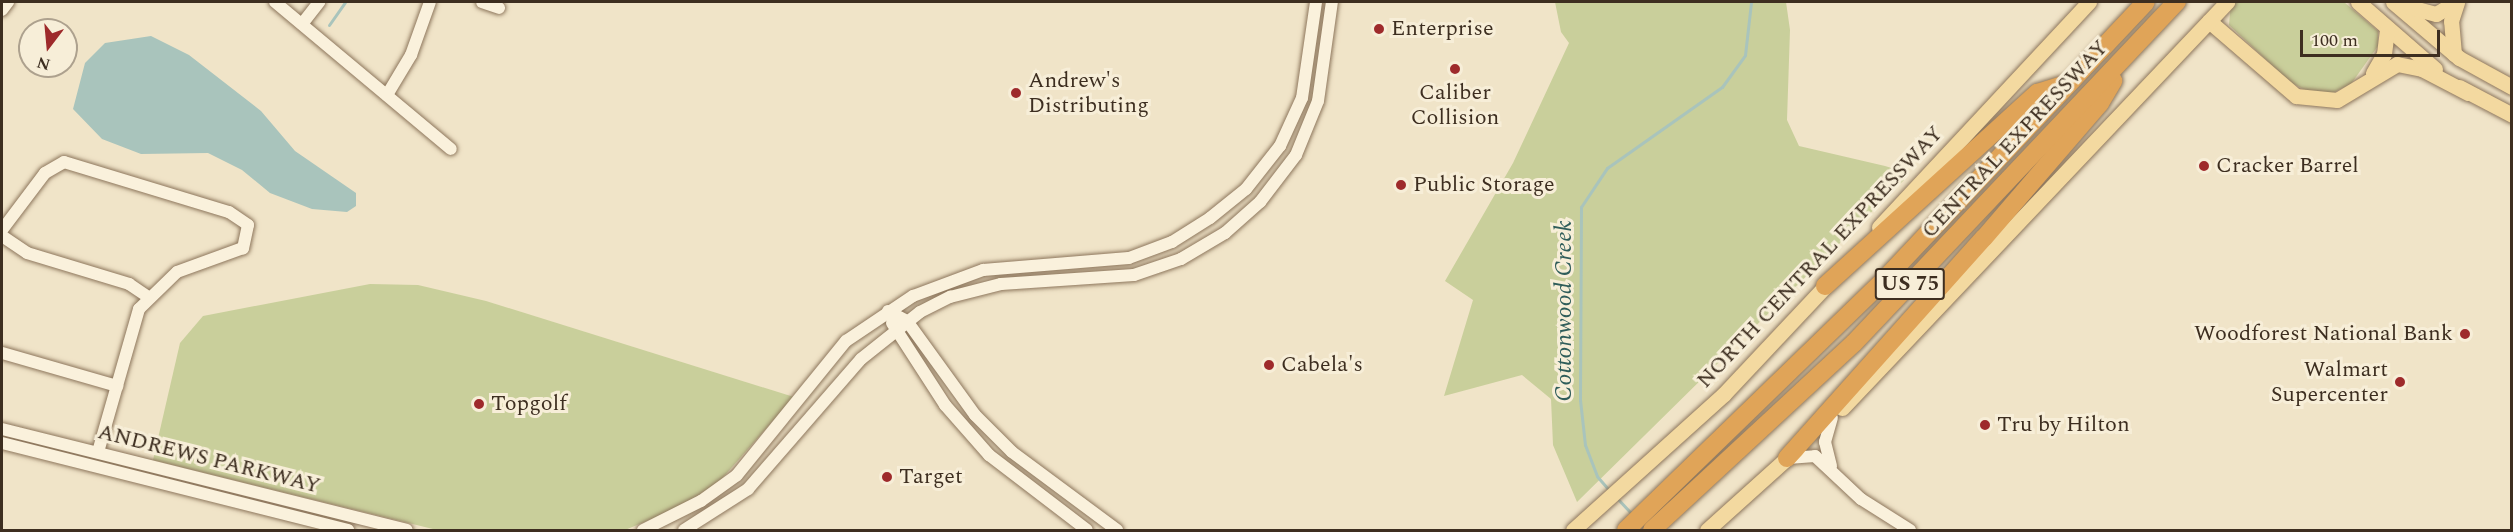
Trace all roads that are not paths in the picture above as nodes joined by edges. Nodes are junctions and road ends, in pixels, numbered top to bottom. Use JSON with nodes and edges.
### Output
{"nodes":[{"id":1,"x":8,"y":2,"type":"edge"},
{"id":2,"x":275,"y":2,"type":"edge"},
{"id":3,"x":319,"y":2,"type":"edge"},
{"id":4,"x":430,"y":2,"type":"edge"},
{"id":5,"x":482,"y":2,"type":"edge"},
{"id":6,"x":1316,"y":2,"type":"edge"},
{"id":7,"x":1332,"y":2,"type":"edge"},
{"id":8,"x":2089,"y":2,"type":"edge"},
{"id":9,"x":2146,"y":2,"type":"edge"},
{"id":10,"x":2177,"y":2,"type":"edge"},
{"id":11,"x":2227,"y":2,"type":"edge"},
{"id":12,"x":2358,"y":2,"type":"edge"},
{"id":13,"x":2394,"y":2,"type":"edge"},
{"id":14,"x":2457,"y":2,"type":"edge"},
{"id":15,"x":499,"y":8,"type":"dead end"},
{"id":16,"x":2,"y":10,"type":"edge"},
{"id":17,"x":2209,"y":21,"type":"junction"},
{"id":18,"x":302,"y":24,"type":"junction"},
{"id":19,"x":2387,"y":28,"type":"junction"},
{"id":20,"x":2454,"y":54,"type":"junction"},
{"id":21,"x":2128,"y":55,"type":"junction"},
{"id":22,"x":2371,"y":77,"type":"junction"},
{"id":23,"x":2069,"y":84,"type":"junction"},
{"id":24,"x":2511,"y":87,"type":"edge"},
{"id":25,"x":2468,"y":93,"type":"junction"},
{"id":26,"x":387,"y":95,"type":"junction"},
{"id":27,"x":2511,"y":115,"type":"edge"},
{"id":28,"x":451,"y":149,"type":"dead end"},
{"id":29,"x":1246,"y":189,"type":"junction"},
{"id":30,"x":1260,"y":202,"type":"junction"},
{"id":31,"x":2,"y":230,"type":"edge"},
{"id":32,"x":2,"y":236,"type":"edge"},
{"id":33,"x":1159,"y":248,"type":"junction"},
{"id":34,"x":1067,"y":282,"type":"junction"},
{"id":35,"x":1825,"y":286,"type":"junction"},
{"id":36,"x":148,"y":297,"type":"junction"},
{"id":37,"x":888,"y":311,"type":"junction"},
{"id":38,"x":907,"y":321,"type":"junction"},
{"id":39,"x":894,"y":331,"type":"junction"},
{"id":40,"x":2,"y":353,"type":"edge"},
{"id":41,"x":117,"y":386,"type":"junction"},
{"id":42,"x":1832,"y":418,"type":"junction"},
{"id":43,"x":2,"y":429,"type":"edge"},
{"id":44,"x":2,"y":443,"type":"edge"},
{"id":45,"x":98,"y":452,"type":"junction"},
{"id":46,"x":1787,"y":458,"type":"junction"},
{"id":47,"x":1831,"y":467,"type":"junction"},
{"id":48,"x":1677,"y":497,"type":"junction"},
{"id":49,"x":326,"y":510,"type":"junction"},
{"id":50,"x":321,"y":524,"type":"junction"},
{"id":51,"x":1575,"y":529,"type":"edge"},
{"id":52,"x":1708,"y":529,"type":"edge"},
{"id":53,"x":348,"y":531,"type":"edge"},
{"id":54,"x":407,"y":531,"type":"edge"},
{"id":55,"x":643,"y":531,"type":"edge"},
{"id":56,"x":684,"y":531,"type":"edge"},
{"id":57,"x":1087,"y":531,"type":"edge"},
{"id":58,"x":1117,"y":531,"type":"edge"},
{"id":59,"x":1626,"y":531,"type":"edge"},
{"id":60,"x":1652,"y":531,"type":"edge"},
{"id":61,"x":1910,"y":531,"type":"edge"}],
"edges":[{"from":1,"to":16,"type":"street"},
{"from":2,"to":18,"type":"street"},
{"from":3,"to":18,"type":"street"},
{"from":4,"to":26,"type":"street"},
{"from":5,"to":15,"type":"street"},
{"from":6,"to":29,"type":"street"},
{"from":7,"to":30,"type":"street"},
{"from":8,"to":35,"type":"main road","name":"NORTH CENTRAL EXPRESSWAY"},
{"from":9,"to":23,"type":"highway","name":"CENTRAL EXPRESSWAY","number":"US 75"},
{"from":10,"to":21,"type":"highway","name":"CENTRAL EXPRESSWAY","number":"US 75"},
{"from":11,"to":17,"type":"main road"},
{"from":12,"to":19,"type":"main road"},
{"from":13,"to":14,"type":"main road"},
{"from":13,"to":20,"type":"main road"},
{"from":14,"to":20,"type":"main road"},
{"from":17,"to":22,"type":"main road"},
{"from":17,"to":42,"type":"main road"},
{"from":18,"to":26,"type":"street"},
{"from":19,"to":22,"type":"main road"},
{"from":19,"to":25,"type":"main road"},
{"from":20,"to":24,"type":"main road"},
{"from":21,"to":46,"type":"highway"},
{"from":21,"to":48,"type":"highway","name":"CENTRAL EXPRESSWAY","number":"US 75"},
{"from":22,"to":25,"type":"main road"},
{"from":23,"to":35,"type":"highway"},
{"from":23,"to":48,"type":"highway","name":"CENTRAL EXPRESSWAY","number":"US 75"},
{"from":25,"to":27,"type":"main road"},
{"from":26,"to":28,"type":"street"},
{"from":29,"to":30,"type":"street"},
{"from":29,"to":33,"type":"street"},
{"from":30,"to":34,"type":"street"},
{"from":31,"to":36,"type":"street"},
{"from":32,"to":36,"type":"street"},
{"from":33,"to":34,"type":"street"},
{"from":33,"to":37,"type":"street"},
{"from":34,"to":38,"type":"street"},
{"from":35,"to":51,"type":"main road","name":"NORTH CENTRAL EXPRESSWAY"},
{"from":36,"to":41,"type":"street"},
{"from":37,"to":38,"type":"street"},
{"from":37,"to":39,"type":"street"},
{"from":37,"to":55,"type":"street"},
{"from":38,"to":39,"type":"street"},
{"from":38,"to":58,"type":"street"},
{"from":39,"to":56,"type":"street"},
{"from":39,"to":57,"type":"street"},
{"from":40,"to":41,"type":"street"},
{"from":41,"to":45,"type":"street"},
{"from":42,"to":46,"type":"main road"},
{"from":42,"to":47,"type":"street"},
{"from":43,"to":45,"type":"street","name":"ANDREWS PARKWAY"},
{"from":44,"to":50,"type":"street","name":"ANDREWS PARKWAY"},
{"from":45,"to":49,"type":"street","name":"ANDREWS PARKWAY"},
{"from":46,"to":47,"type":"street"},
{"from":46,"to":52,"type":"main road"},
{"from":47,"to":61,"type":"street"},
{"from":48,"to":59,"type":"highway","name":"CENTRAL EXPRESSWAY","number":"US 75"},
{"from":48,"to":60,"type":"highway","name":"CENTRAL EXPRESSWAY","number":"US 75"},
{"from":49,"to":50,"type":"street"},
{"from":49,"to":54,"type":"street","name":"ANDREWS PARKWAY"},
{"from":50,"to":53,"type":"street","name":"ANDREWS PARKWAY"}]}
